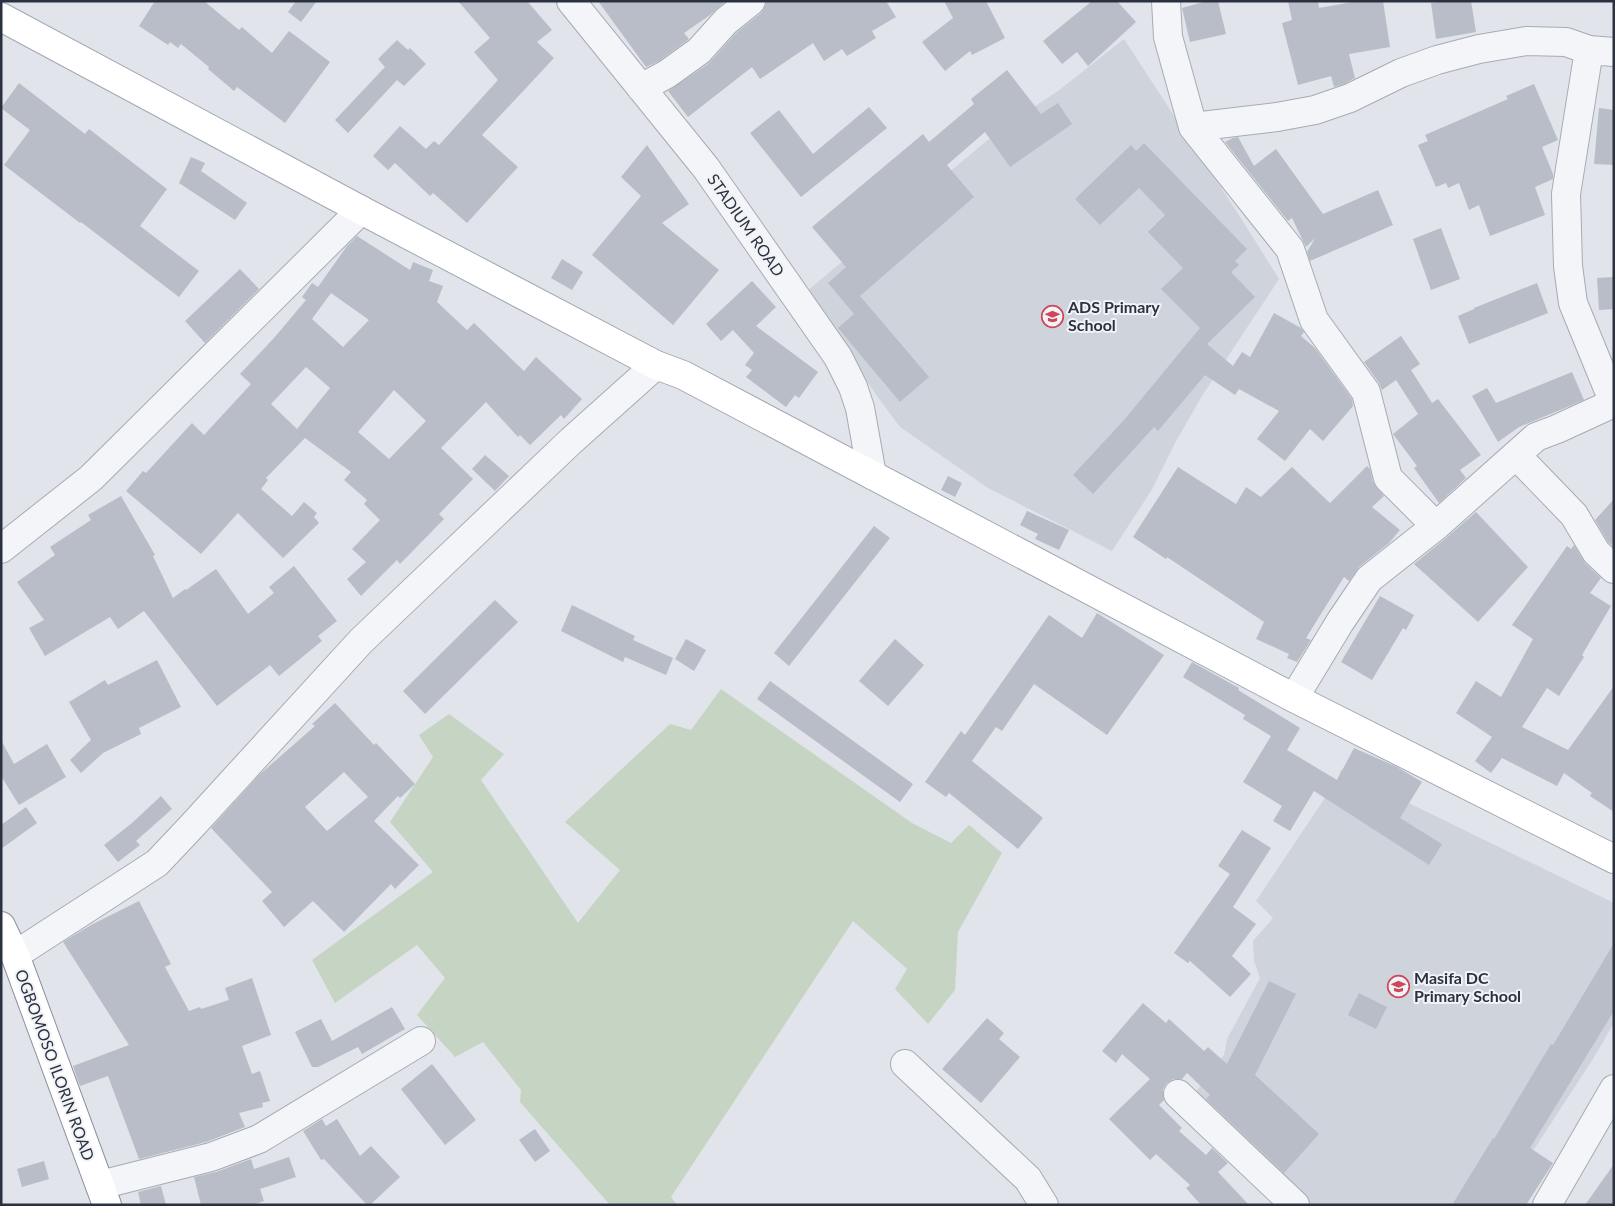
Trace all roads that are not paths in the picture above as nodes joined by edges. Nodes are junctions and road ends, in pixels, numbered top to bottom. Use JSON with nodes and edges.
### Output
{"nodes":[{"id":1,"x":571,"y":1,"type":"edge"},
{"id":2,"x":751,"y":1,"type":"edge"},
{"id":3,"x":1166,"y":1,"type":"edge"},
{"id":4,"x":1,"y":17,"type":"edge"},
{"id":5,"x":1601,"y":51,"type":"edge"},
{"id":6,"x":641,"y":88,"type":"junction"},
{"id":7,"x":1193,"y":126,"type":"junction"},
{"id":8,"x":361,"y":210,"type":"junction"},
{"id":9,"x":656,"y":365,"type":"junction"},
{"id":10,"x":1516,"y":454,"type":"junction"},
{"id":11,"x":872,"y":475,"type":"junction"},
{"id":12,"x":1436,"y":526,"type":"junction"},
{"id":13,"x":1,"y":548,"type":"edge"},
{"id":14,"x":1614,"y":569,"type":"edge"},
{"id":15,"x":1294,"y":698,"type":"junction"},
{"id":16,"x":1614,"y":859,"type":"edge"},
{"id":17,"x":1,"y":926,"type":"edge"},
{"id":18,"x":15,"y":955,"type":"junction"},
{"id":19,"x":421,"y":1041,"type":"dead end"},
{"id":20,"x":905,"y":1064,"type":"dead end"},
{"id":21,"x":1614,"y":1089,"type":"edge"},
{"id":22,"x":1178,"y":1094,"type":"dead end"},
{"id":23,"x":103,"y":1195,"type":"edge"},
{"id":24,"x":1044,"y":1205,"type":"edge"},
{"id":25,"x":1295,"y":1205,"type":"edge"},
{"id":26,"x":1547,"y":1205,"type":"edge"}],
"edges":[{"from":1,"to":6,"type":"street","name":"STADIUM ROAD"},
{"from":2,"to":6,"type":"street"},
{"from":3,"to":7,"type":"street"},
{"from":4,"to":8,"type":"main road"},
{"from":5,"to":7,"type":"street"},
{"from":5,"to":10,"type":"street"},
{"from":6,"to":11,"type":"street","name":"STADIUM ROAD"},
{"from":7,"to":12,"type":"street"},
{"from":8,"to":9,"type":"main road"},
{"from":8,"to":13,"type":"street"},
{"from":9,"to":11,"type":"main road"},
{"from":9,"to":18,"type":"street"},
{"from":10,"to":12,"type":"street"},
{"from":10,"to":14,"type":"street"},
{"from":11,"to":15,"type":"main road"},
{"from":12,"to":15,"type":"street"},
{"from":15,"to":16,"type":"main road"},
{"from":17,"to":18,"type":"main road","name":"OGBOMOSO ILORIN ROAD"},
{"from":18,"to":23,"type":"main road","name":"OGBOMOSO ILORIN ROAD"},
{"from":19,"to":23,"type":"street"},
{"from":20,"to":24,"type":"street"},
{"from":21,"to":26,"type":"street"},
{"from":22,"to":25,"type":"street"}]}
